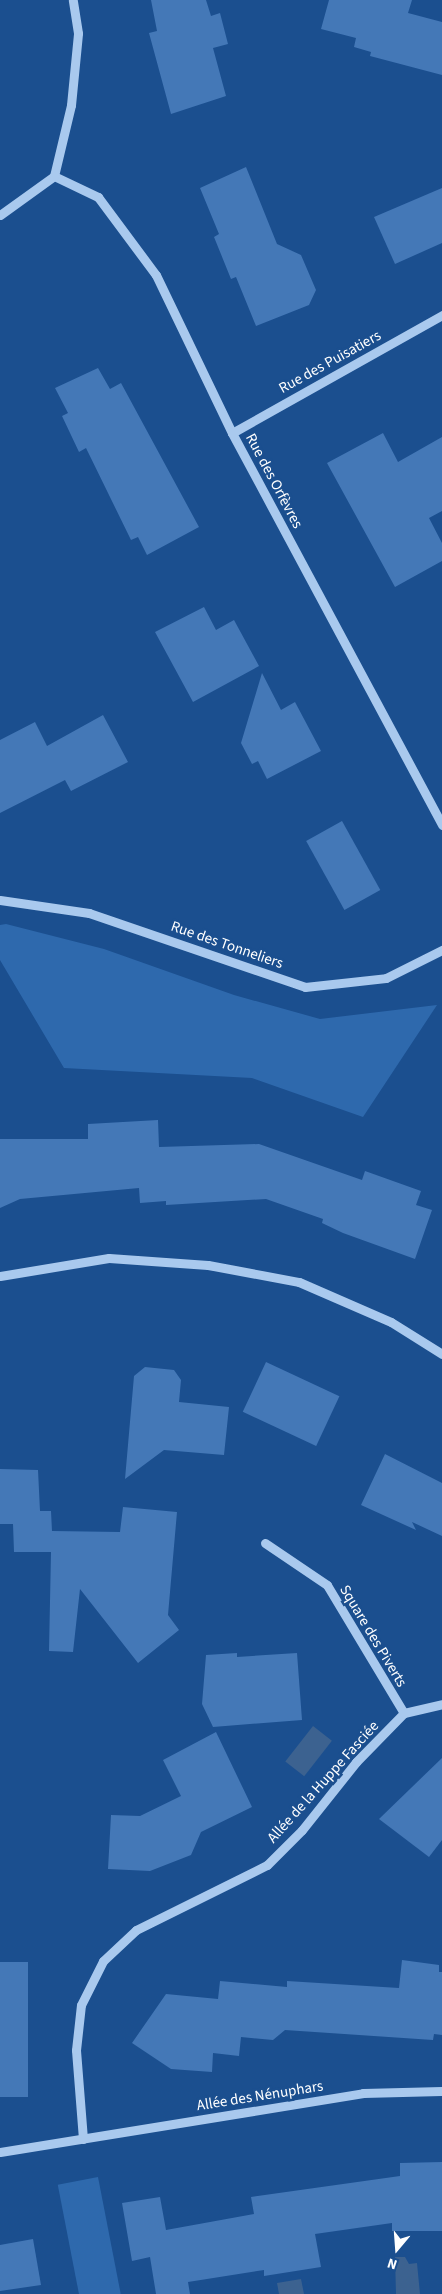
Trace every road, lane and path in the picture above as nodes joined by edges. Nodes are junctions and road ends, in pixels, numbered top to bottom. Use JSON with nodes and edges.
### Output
{"nodes":[{"id":1,"x":73,"y":0,"type":"edge"},
{"id":2,"x":54,"y":176,"type":"junction"},
{"id":3,"x":0,"y":215,"type":"edge"},
{"id":4,"x":442,"y":315,"type":"edge"},
{"id":5,"x":232,"y":433,"type":"junction"},
{"id":6,"x":442,"y":826,"type":"edge"},
{"id":7,"x":0,"y":900,"type":"edge"},
{"id":8,"x":442,"y":950,"type":"edge"},
{"id":9,"x":0,"y":1276,"type":"edge"},
{"id":10,"x":442,"y":1354,"type":"edge"},
{"id":11,"x":265,"y":1543,"type":"dead end"},
{"id":12,"x":442,"y":1704,"type":"edge"},
{"id":13,"x":404,"y":1713,"type":"junction"},
{"id":14,"x":442,"y":2091,"type":"edge"},
{"id":15,"x":83,"y":2139,"type":"junction"},
{"id":16,"x":0,"y":2152,"type":"edge"}],
"edges":[{"from":1,"to":2,"type":"street"},
{"from":2,"to":3,"type":"street"},
{"from":2,"to":5,"type":"street","name":"Rue des Orfèvres"},
{"from":4,"to":5,"type":"street","name":"Rue des Puisatiers"},
{"from":5,"to":6,"type":"street","name":"Rue des Orfèvres"},
{"from":7,"to":8,"type":"street","name":"Rue des Tonneliers"},
{"from":9,"to":10,"type":"street"},
{"from":11,"to":13,"type":"street","name":"Square des Piverts"},
{"from":12,"to":13,"type":"street"},
{"from":13,"to":15,"type":"street","name":"Allée de la Huppe Fasciée"},
{"from":14,"to":15,"type":"street","name":"Allée des Nénuphars"},
{"from":15,"to":16,"type":"street","name":"Allée des Nénuphars"}]}
